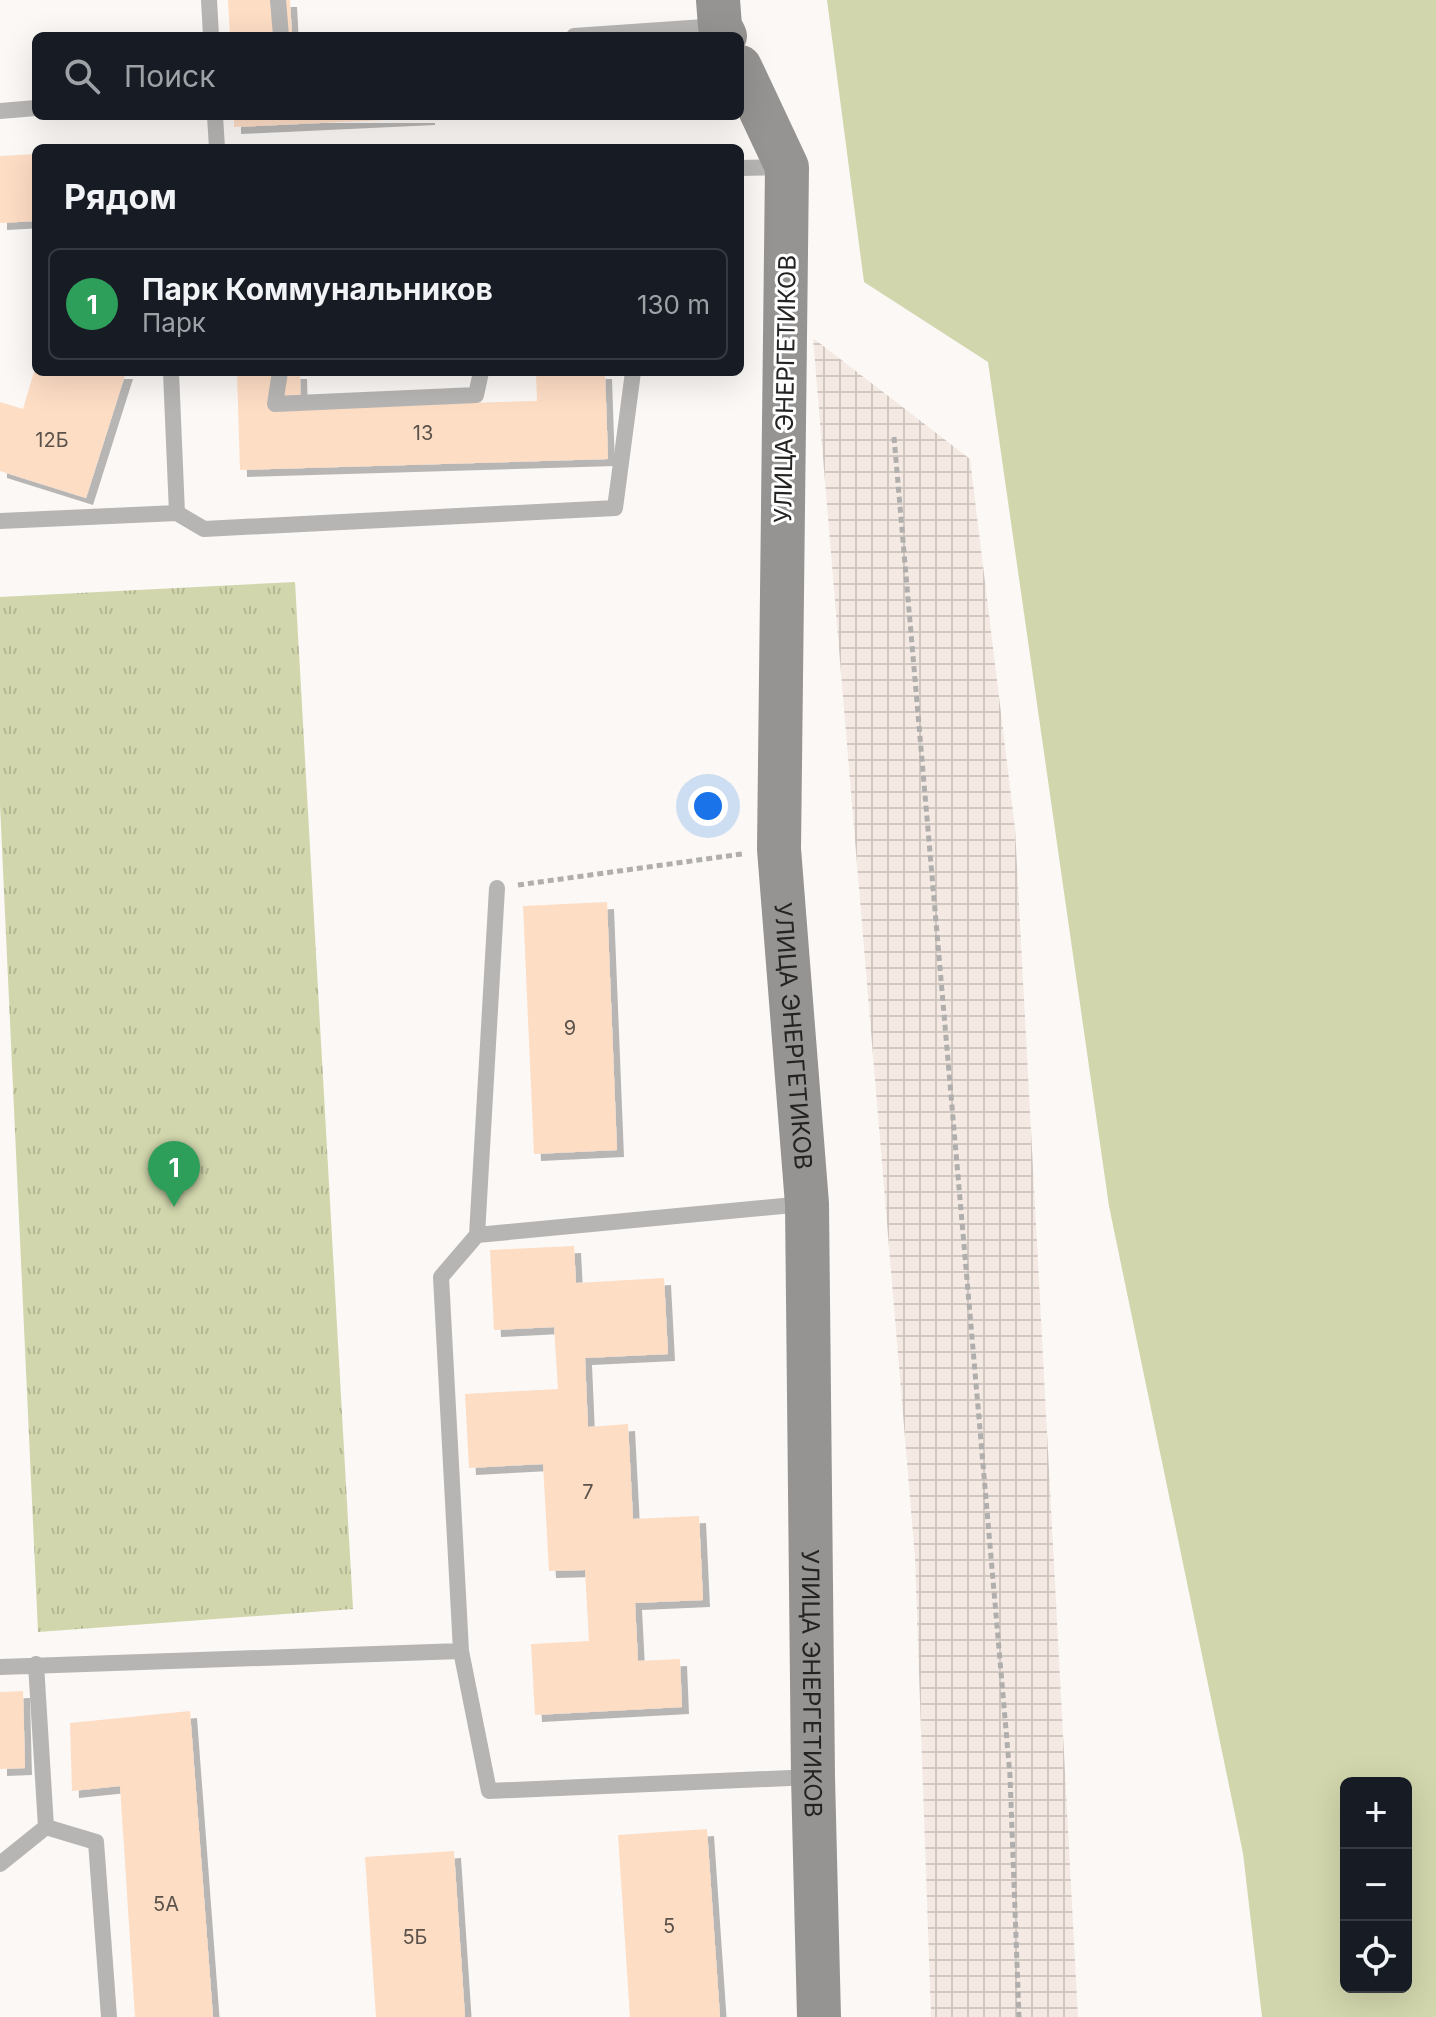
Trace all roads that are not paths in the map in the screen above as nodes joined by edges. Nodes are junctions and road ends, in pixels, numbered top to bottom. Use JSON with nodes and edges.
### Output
{"nodes":[{"id":1,"x":209,"y":0,"type":"edge"},
{"id":2,"x":278,"y":0,"type":"edge"},
{"id":3,"x":721,"y":21,"type":"edge"},
{"id":4,"x":211,"y":32,"type":"edge"},
{"id":5,"x":281,"y":32,"type":"edge"},
{"id":6,"x":613,"y":32,"type":"edge"},
{"id":7,"x":744,"y":76,"type":"edge"},
{"id":8,"x":32,"y":108,"type":"edge"},
{"id":9,"x":0,"y":111,"type":"edge"},
{"id":10,"x":215,"y":120,"type":"edge"},
{"id":11,"x":217,"y":144,"type":"edge"},
{"id":12,"x":787,"y":167,"type":"junction"},
{"id":13,"x":744,"y":168,"type":"edge"},
{"id":14,"x":171,"y":376,"type":"edge"},
{"id":15,"x":279,"y":376,"type":"edge"},
{"id":16,"x":480,"y":376,"type":"edge"},
{"id":17,"x":632,"y":376,"type":"edge"},
{"id":18,"x":177,"y":513,"type":"junction"},
{"id":19,"x":0,"y":521,"type":"edge"},
{"id":20,"x":497,"y":888,"type":"road end"},
{"id":21,"x":807,"y":1204,"type":"junction"},
{"id":22,"x":477,"y":1235,"type":"junction"},
{"id":23,"x":461,"y":1651,"type":"junction"},
{"id":24,"x":36,"y":1664,"type":"junction"},
{"id":25,"x":0,"y":1667,"type":"edge"},
{"id":26,"x":813,"y":1777,"type":"junction"},
{"id":27,"x":46,"y":1827,"type":"junction"},
{"id":28,"x":0,"y":1864,"type":"edge"},
{"id":29,"x":109,"y":2017,"type":"edge"},
{"id":30,"x":819,"y":2017,"type":"edge"}],
"edges":[{"from":1,"to":4,"type":"lane"},
{"from":2,"to":5,"type":"lane"},
{"from":3,"to":6,"type":"lane"},
{"from":7,"to":12,"type":"street","name":"УЛИЦА ЭНЕРГЕТИКОВ"},
{"from":8,"to":9,"type":"lane"},
{"from":10,"to":11,"type":"lane"},
{"from":12,"to":13,"type":"lane"},
{"from":12,"to":21,"type":"street","name":"УЛИЦА ЭНЕРГЕТИКОВ"},
{"from":14,"to":18,"type":"lane"},
{"from":15,"to":16,"type":"lane"},
{"from":17,"to":18,"type":"lane"},
{"from":18,"to":19,"type":"lane"},
{"from":20,"to":22,"type":"lane"},
{"from":21,"to":22,"type":"lane"},
{"from":21,"to":26,"type":"street","name":"УЛИЦА ЭНЕРГЕТИКОВ"},
{"from":22,"to":23,"type":"lane"},
{"from":23,"to":24,"type":"lane"},
{"from":23,"to":26,"type":"lane"},
{"from":24,"to":25,"type":"lane"},
{"from":24,"to":27,"type":"lane"},
{"from":26,"to":30,"type":"street","name":"УЛИЦА ЭНЕРГЕТИКОВ"},
{"from":27,"to":28,"type":"lane"},
{"from":27,"to":29,"type":"lane"}]}
